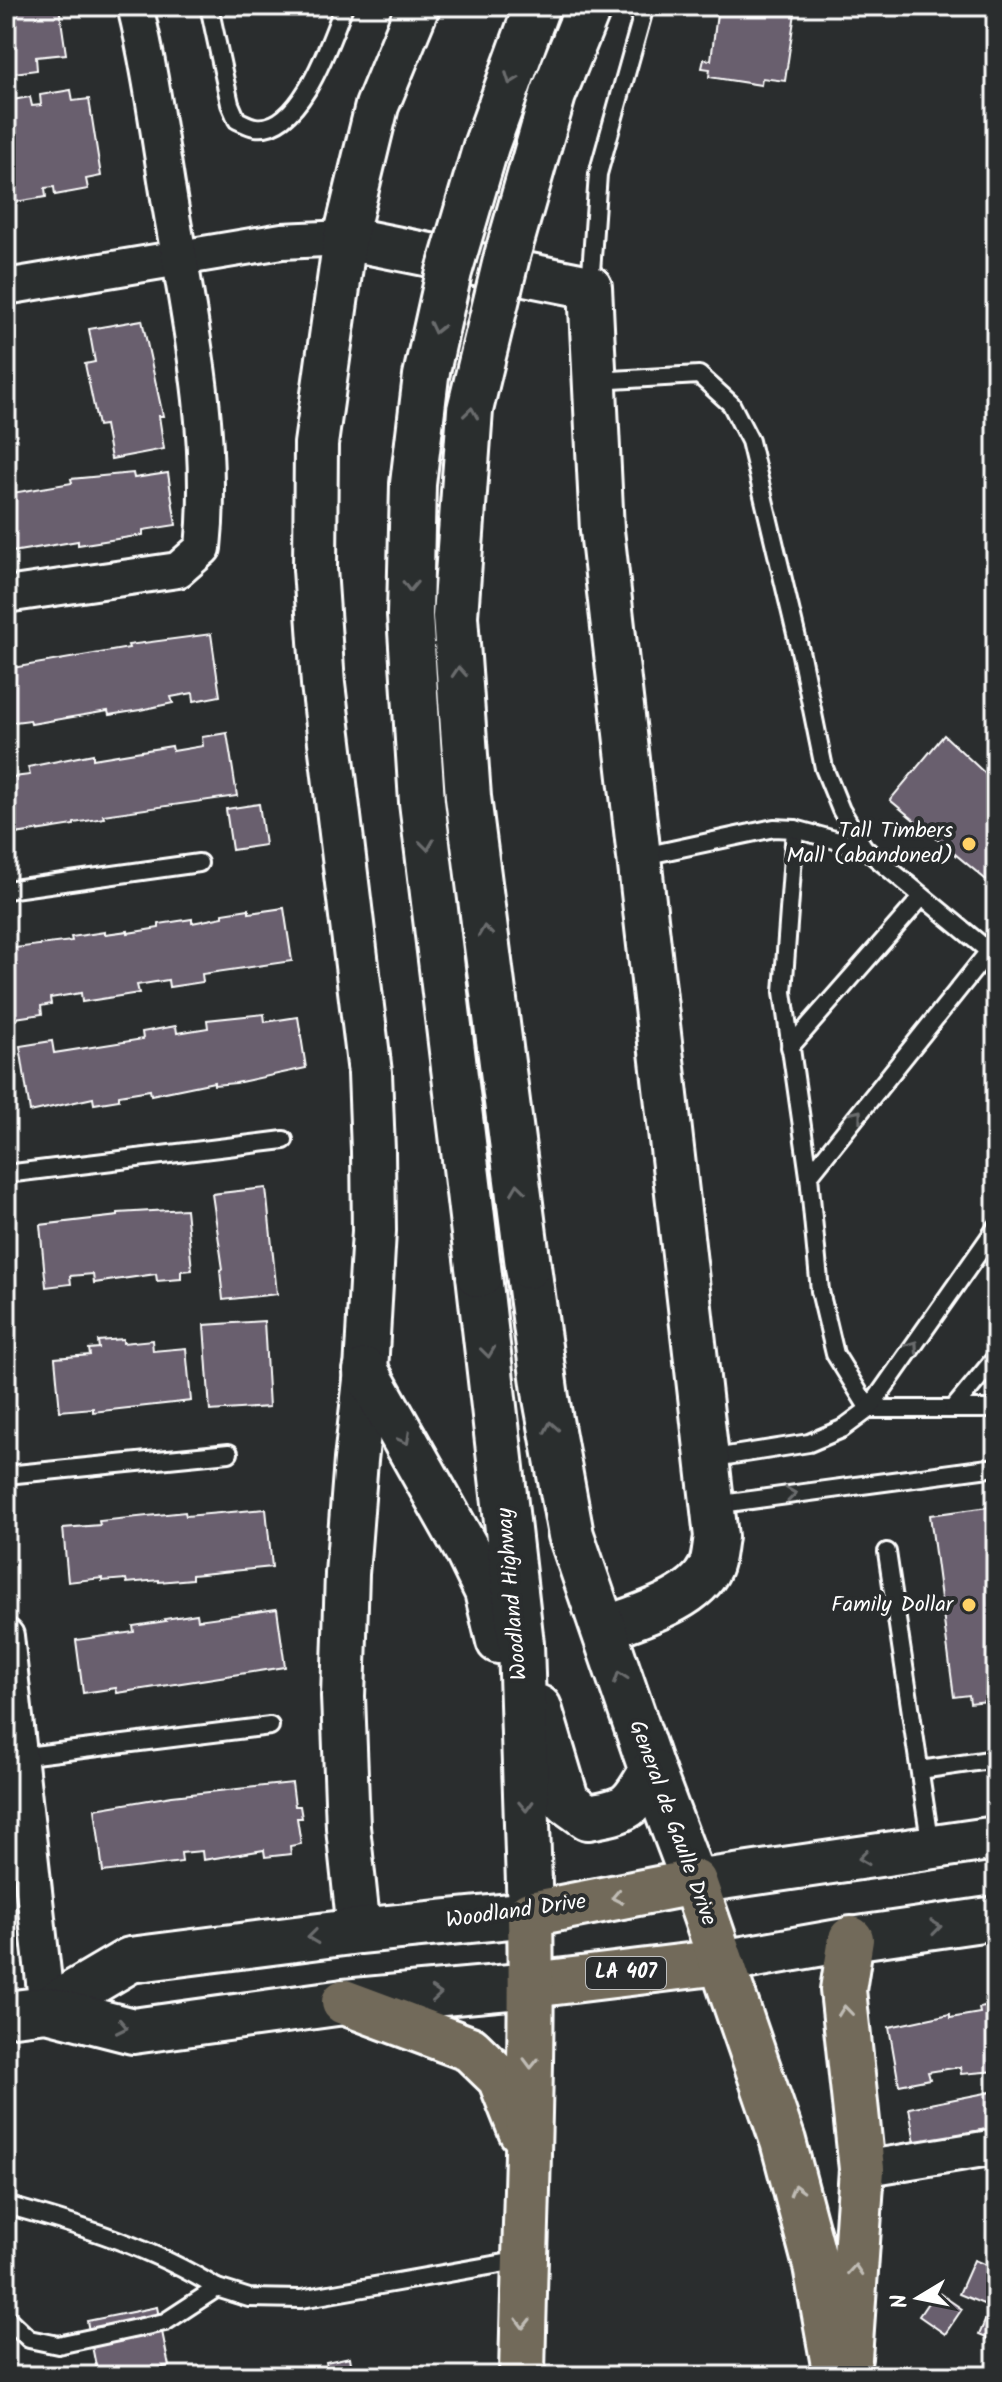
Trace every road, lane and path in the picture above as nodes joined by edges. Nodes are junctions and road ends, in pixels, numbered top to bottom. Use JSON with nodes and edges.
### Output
{"nodes":[{"id":1,"x":135,"y":6,"type":"edge"},
{"id":2,"x":209,"y":6,"type":"edge"},
{"id":3,"x":344,"y":6,"type":"edge"},
{"id":4,"x":418,"y":6,"type":"edge"},
{"id":5,"x":537,"y":6,"type":"edge"},
{"id":6,"x":589,"y":6,"type":"edge"},
{"id":7,"x":645,"y":6,"type":"edge"},
{"id":8,"x":345,"y":238,"type":"junction"},
{"id":9,"x":179,"y":257,"type":"junction"},
{"id":10,"x":6,"y":287,"type":"edge"},
{"id":11,"x":590,"y":287,"type":"junction"},
{"id":12,"x":594,"y":381,"type":"junction"},
{"id":13,"x":6,"y":595,"type":"edge"},
{"id":14,"x":795,"y":829,"type":"junction"},
{"id":15,"x":864,"y":848,"type":"junction"},
{"id":16,"x":637,"y":857,"type":"junction"},
{"id":17,"x":199,"y":863,"type":"dead end"},
{"id":18,"x":6,"y":890,"type":"edge"},
{"id":19,"x":922,"y":897,"type":"junction"},
{"id":20,"x":993,"y":954,"type":"edge"},
{"id":21,"x":790,"y":1047,"type":"junction"},
{"id":22,"x":284,"y":1140,"type":"dead end"},
{"id":23,"x":6,"y":1174,"type":"edge"},
{"id":24,"x":809,"y":1176,"type":"junction"},
{"id":25,"x":996,"y":1228,"type":"edge"},
{"id":26,"x":996,"y":1357,"type":"edge"},
{"id":27,"x":366,"y":1371,"type":"junction"},
{"id":28,"x":869,"y":1409,"type":"junction"},
{"id":29,"x":953,"y":1409,"type":"junction"},
{"id":30,"x":996,"y":1409,"type":"edge"},
{"id":31,"x":229,"y":1453,"type":"dead end"},
{"id":32,"x":708,"y":1459,"type":"junction"},
{"id":33,"x":996,"y":1467,"type":"edge"},
{"id":34,"x":6,"y":1475,"type":"edge"},
{"id":35,"x":714,"y":1505,"type":"junction"},
{"id":36,"x":887,"y":1552,"type":"dead end"},
{"id":37,"x":604,"y":1629,"type":"junction"},
{"id":38,"x":6,"y":1636,"type":"edge"},
{"id":39,"x":521,"y":1644,"type":"junction"},
{"id":40,"x":270,"y":1726,"type":"dead end"},
{"id":41,"x":524,"y":1745,"type":"junction"},
{"id":42,"x":12,"y":1758,"type":"edge"},
{"id":43,"x":996,"y":1759,"type":"edge"},
{"id":44,"x":920,"y":1770,"type":"junction"},
{"id":45,"x":652,"y":1771,"type":"junction"},
{"id":46,"x":996,"y":1838,"type":"edge"},
{"id":47,"x":931,"y":1848,"type":"junction"},
{"id":48,"x":694,"y":1882,"type":"junction"},
{"id":49,"x":530,"y":1914,"type":"junction"},
{"id":50,"x":996,"y":1918,"type":"edge"},
{"id":51,"x":359,"y":1931,"type":"junction"},
{"id":52,"x":851,"y":1939,"type":"junction"},
{"id":53,"x":721,"y":1962,"type":"junction"},
{"id":54,"x":532,"y":1985,"type":"junction"},
{"id":55,"x":344,"y":2002,"type":"junction"},
{"id":56,"x":26,"y":2012,"type":"edge"},
{"id":57,"x":996,"y":2147,"type":"edge"},
{"id":58,"x":530,"y":2152,"type":"junction"},
{"id":59,"x":862,"y":2169,"type":"junction"},
{"id":60,"x":6,"y":2205,"type":"edge"},
{"id":61,"x":524,"y":2260,"type":"junction"},
{"id":62,"x":217,"y":2288,"type":"junction"},
{"id":63,"x":6,"y":2317,"type":"edge"},
{"id":64,"x":522,"y":2376,"type":"edge"},
{"id":65,"x":836,"y":2376,"type":"edge"},
{"id":66,"x":848,"y":2376,"type":"edge"}],
"edges":[{"from":1,"to":9,"type":"street"},
{"from":2,"to":3,"type":"lane"},
{"from":4,"to":8,"type":"street"},
{"from":5,"to":39,"type":"main road","name":"Woodland Highway","one_way":true,"bridge":true},
{"from":37,"to":6,"type":"main road","name":"General de Gaulle Drive","one_way":true,"bridge":true},
{"from":7,"to":11,"type":"lane"},
{"from":8,"to":9,"type":"street"},
{"from":8,"to":11,"type":"street"},
{"from":8,"to":27,"type":"street"},
{"from":9,"to":10,"type":"street"},
{"from":9,"to":13,"type":"street"},
{"from":11,"to":12,"type":"street"},
{"from":12,"to":15,"type":"lane"},
{"from":12,"to":16,"type":"street"},
{"from":14,"to":15,"type":"lane"},
{"from":14,"to":16,"type":"lane"},
{"from":14,"to":21,"type":"lane"},
{"from":15,"to":19,"type":"lane"},
{"from":16,"to":32,"type":"street"},
{"from":17,"to":18,"type":"lane"},
{"from":19,"to":20,"type":"lane"},
{"from":19,"to":21,"type":"lane"},
{"from":24,"to":20,"type":"lane","one_way":true},
{"from":21,"to":24,"type":"lane"},
{"from":22,"to":23,"type":"lane"},
{"from":24,"to":28,"type":"lane"},
{"from":28,"to":25,"type":"lane","one_way":true},
{"from":26,"to":29,"type":"lane"},
{"from":27,"to":41,"type":"main road","one_way":true},
{"from":27,"to":51,"type":"street"},
{"from":28,"to":29,"type":"lane"},
{"from":28,"to":32,"type":"lane"},
{"from":29,"to":30,"type":"lane"},
{"from":31,"to":34,"type":"lane"},
{"from":32,"to":35,"type":"street"},
{"from":35,"to":33,"type":"lane","one_way":true},
{"from":35,"to":37,"type":"street"},
{"from":36,"to":44,"type":"lane"},
{"from":45,"to":37,"type":"main road","name":"General de Gaulle Drive","one_way":true},
{"from":38,"to":42,"type":"street"},
{"from":39,"to":41,"type":"main road","name":"Woodland Highway"},
{"from":39,"to":45,"type":"main road"},
{"from":40,"to":42,"type":"lane"},
{"from":41,"to":49,"type":"main road","name":"Woodland Highway","one_way":true},
{"from":42,"to":56,"type":"street"},
{"from":43,"to":44,"type":"lane"},
{"from":44,"to":47,"type":"lane"},
{"from":45,"to":48,"type":"main road","name":"General de Gaulle Drive"},
{"from":46,"to":47,"type":"street","name":"Woodland Drive"},
{"from":47,"to":48,"type":"street","name":"Woodland Drive","one_way":true},
{"from":48,"to":49,"type":"main road","name":"Woodland Drive","one_way":true},
{"from":48,"to":53,"type":"main road","name":"General de Gaulle Drive"},
{"from":49,"to":51,"type":"main road","name":"Woodland Drive"},
{"from":49,"to":54,"type":"main road"},
{"from":52,"to":50,"type":"street","one_way":true},
{"from":51,"to":56,"type":"main road","name":"Woodland Drive","one_way":true},
{"from":52,"to":53,"type":"street"},
{"from":59,"to":52,"type":"main road","one_way":true},
{"from":53,"to":54,"type":"main road","number":"LA 407"},
{"from":65,"to":53,"type":"main road","name":"General de Gaulle Drive","one_way":true},
{"from":55,"to":54,"type":"main road","number":"LA 407","one_way":true},
{"from":54,"to":58,"type":"main road","one_way":true},
{"from":56,"to":55,"type":"main road","number":"LA 407","one_way":true},
{"from":55,"to":58,"type":"main road"},
{"from":57,"to":59,"type":"street"},
{"from":58,"to":61,"type":"main road"},
{"from":66,"to":59,"type":"main road","one_way":true},
{"from":60,"to":62,"type":"lane"},
{"from":61,"to":62,"type":"lane"},
{"from":61,"to":64,"type":"main road","one_way":true},
{"from":62,"to":63,"type":"lane"}]}
